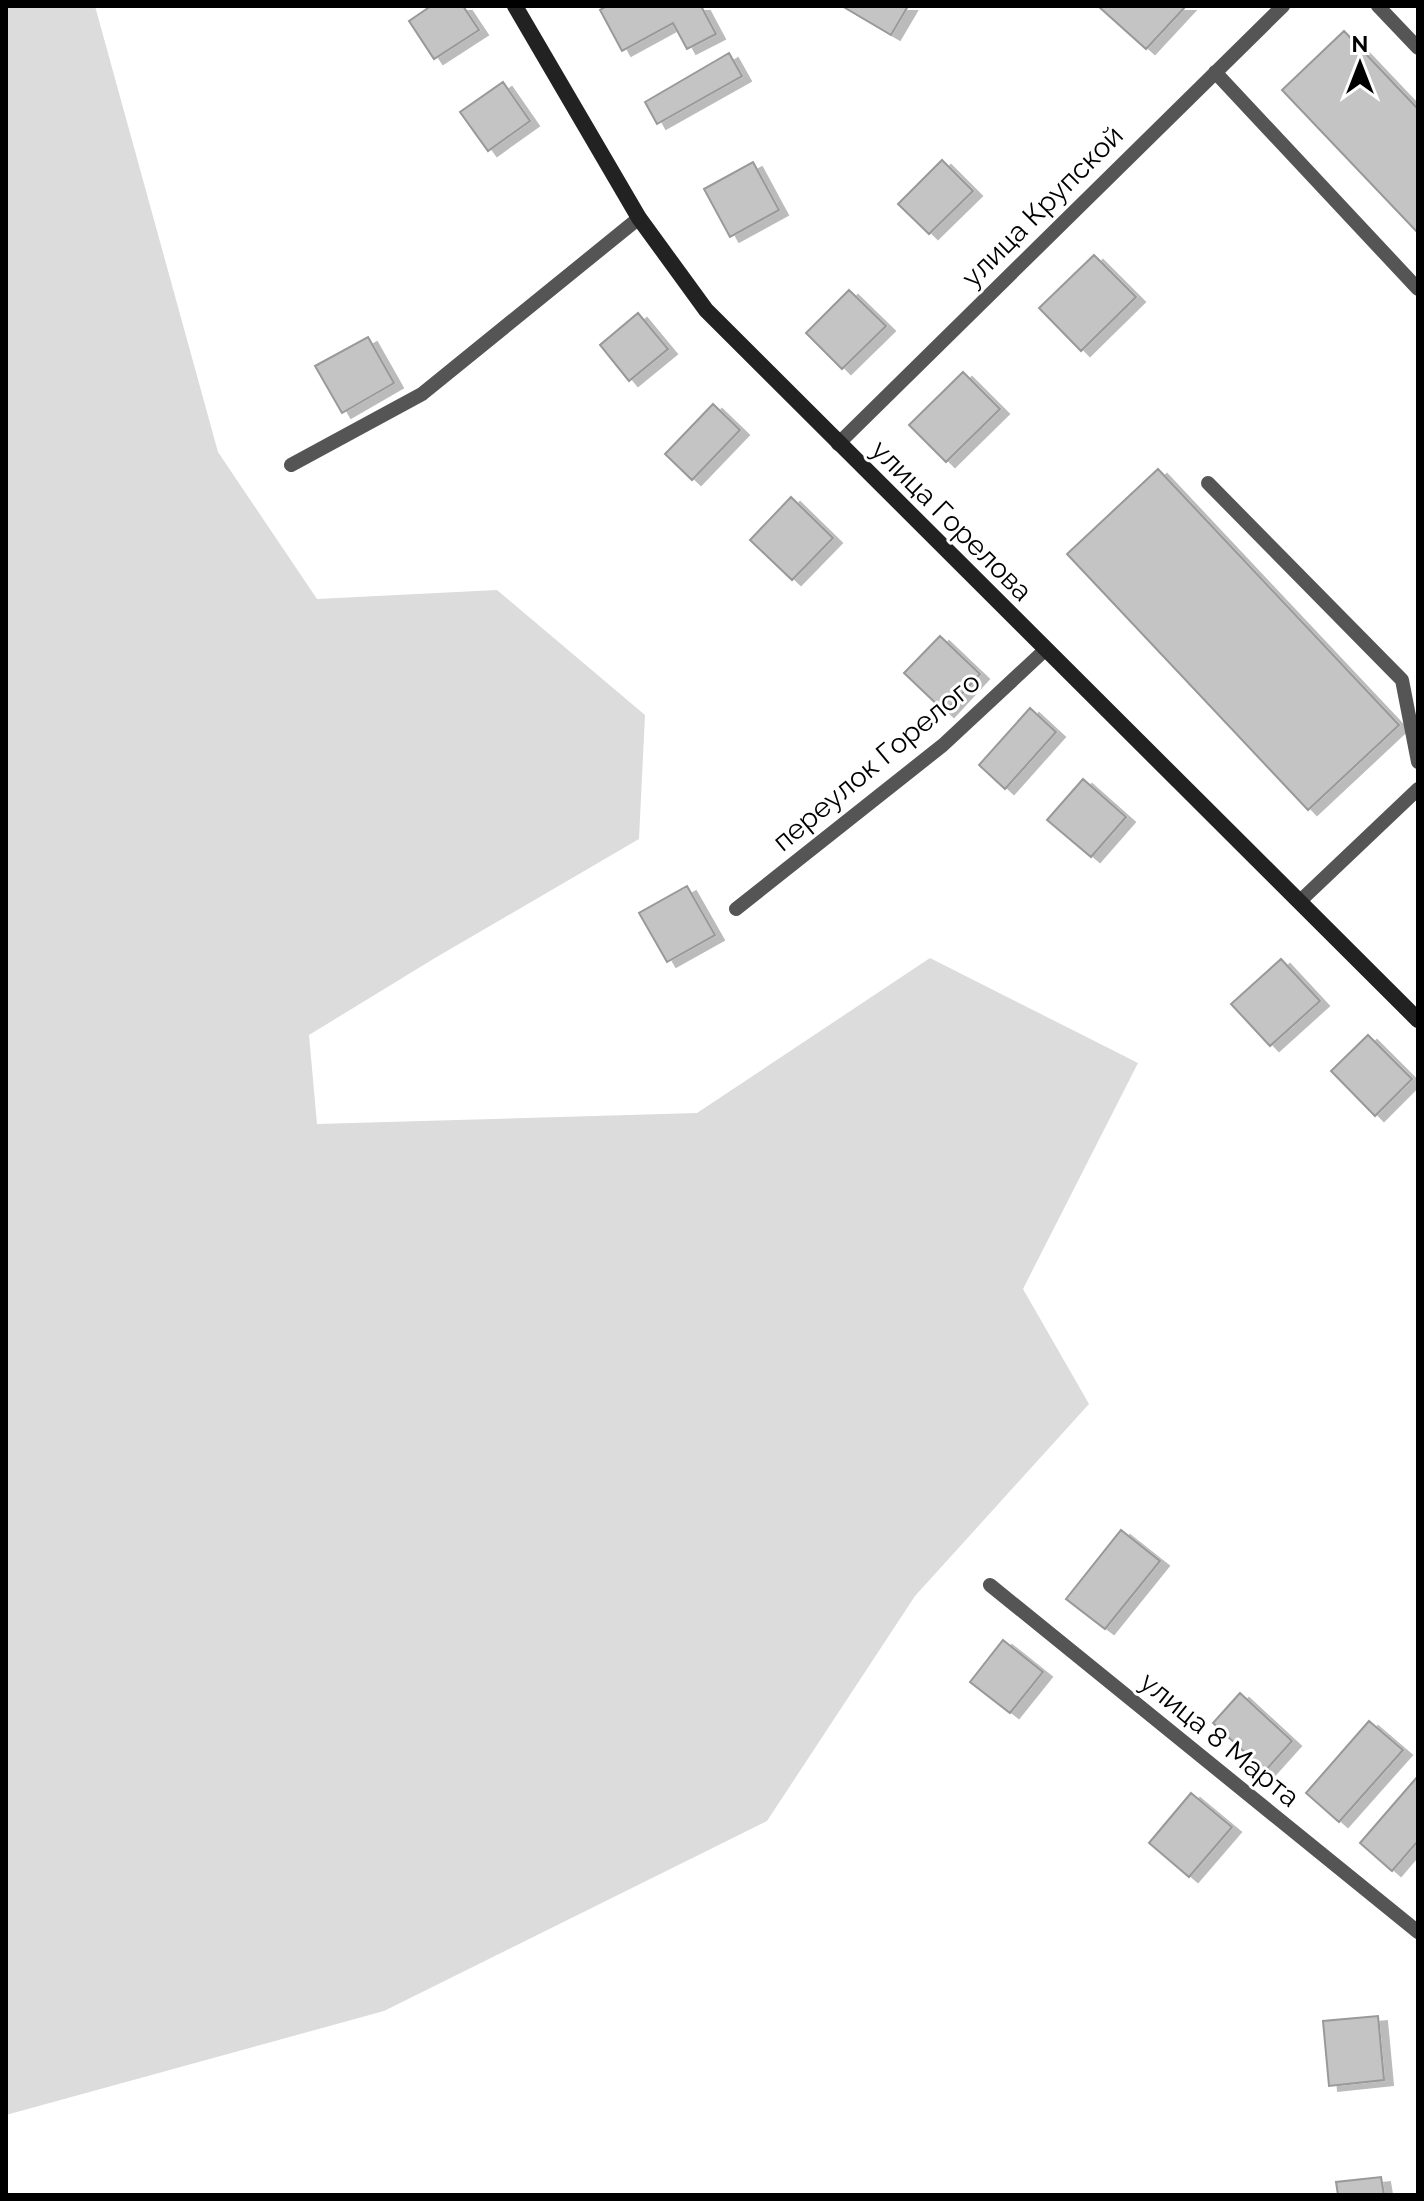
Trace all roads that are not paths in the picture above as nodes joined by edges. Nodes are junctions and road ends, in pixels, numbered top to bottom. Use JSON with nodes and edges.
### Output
{"nodes":[{"id":1,"x":515,"y":6,"type":"edge"},
{"id":2,"x":1283,"y":6,"type":"edge"},
{"id":3,"x":1378,"y":6,"type":"edge"},
{"id":4,"x":1418,"y":48,"type":"edge"},
{"id":5,"x":1215,"y":72,"type":"junction"},
{"id":6,"x":639,"y":218,"type":"junction"},
{"id":7,"x":1418,"y":289,"type":"edge"},
{"id":8,"x":838,"y":444,"type":"junction"},
{"id":9,"x":291,"y":465,"type":"dead end"},
{"id":10,"x":1208,"y":483,"type":"dead end"},
{"id":11,"x":1046,"y":649,"type":"junction"},
{"id":12,"x":1418,"y":762,"type":"edge"},
{"id":13,"x":1418,"y":789,"type":"edge"},
{"id":14,"x":1299,"y":902,"type":"junction"},
{"id":15,"x":736,"y":909,"type":"dead end"},
{"id":16,"x":1418,"y":1020,"type":"edge"},
{"id":17,"x":990,"y":1585,"type":"dead end"},
{"id":18,"x":1418,"y":1932,"type":"edge"}],
"edges":[{"from":1,"to":6,"type":"street","name":"улица Горелова"},
{"from":2,"to":5,"type":"lane","name":"улица Крупской"},
{"from":3,"to":4,"type":"lane"},
{"from":5,"to":7,"type":"lane"},
{"from":5,"to":8,"type":"lane","name":"улица Крупской"},
{"from":6,"to":8,"type":"street","name":"улица Горелова"},
{"from":6,"to":9,"type":"lane"},
{"from":8,"to":11,"type":"street","name":"улица Горелова"},
{"from":10,"to":12,"type":"lane"},
{"from":11,"to":14,"type":"street","name":"улица Горелова"},
{"from":11,"to":15,"type":"lane","name":"переулок Горелого"},
{"from":13,"to":14,"type":"lane"},
{"from":14,"to":16,"type":"street","name":"улица Горелова"},
{"from":17,"to":18,"type":"lane","name":"улица 8 Марта"}]}
